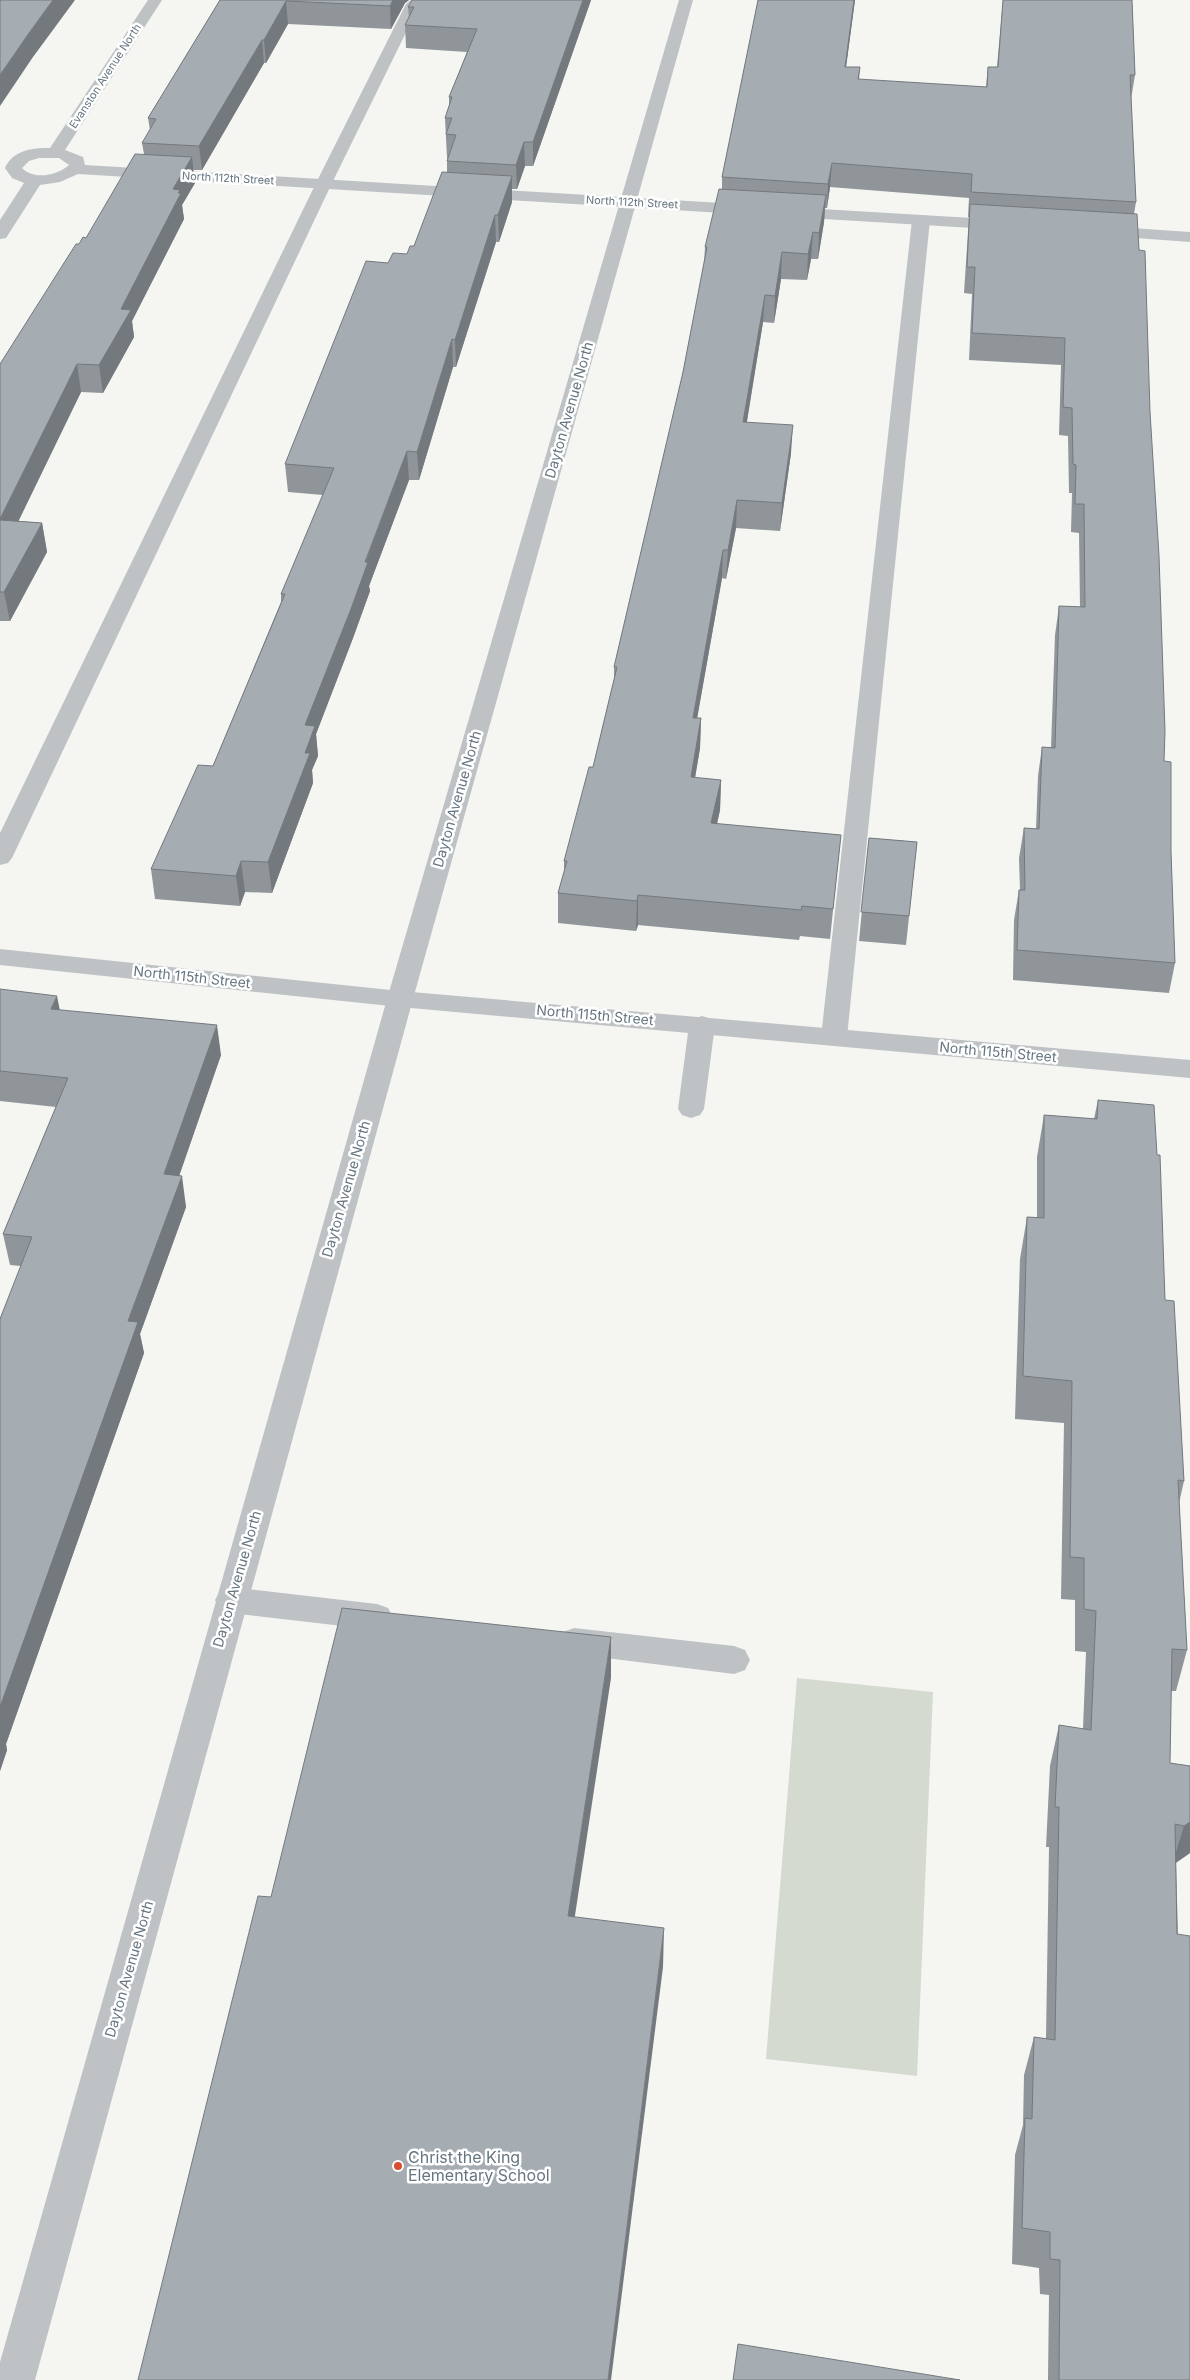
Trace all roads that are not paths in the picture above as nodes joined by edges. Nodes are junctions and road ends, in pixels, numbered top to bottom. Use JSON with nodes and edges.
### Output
{"nodes":[{"id":1,"x":155,"y":0,"type":"edge"},
{"id":2,"x":686,"y":0,"type":"edge"},
{"id":3,"x":413,"y":4,"type":"edge"},
{"id":4,"x":55,"y":153,"type":"junction"},
{"id":5,"x":7,"y":165,"type":"edge"},
{"id":6,"x":74,"y":169,"type":"junction"},
{"id":7,"x":35,"y":179,"type":"junction"},
{"id":8,"x":324,"y":183,"type":"junction"},
{"id":9,"x":629,"y":202,"type":"junction"},
{"id":10,"x":921,"y":220,"type":"junction"},
{"id":11,"x":1020,"y":226,"type":"edge"},
{"id":12,"x":1090,"y":230,"type":"edge"},
{"id":13,"x":0,"y":234,"type":"edge"},
{"id":14,"x":1190,"y":237,"type":"edge"},
{"id":15,"x":0,"y":858,"type":"edge"},
{"id":16,"x":0,"y":957,"type":"edge"},
{"id":17,"x":400,"y":998,"type":"junction"},
{"id":18,"x":702,"y":1025,"type":"junction"},
{"id":19,"x":834,"y":1037,"type":"junction"},
{"id":20,"x":1190,"y":1069,"type":"edge"},
{"id":21,"x":691,"y":1109,"type":"dead end"},
{"id":22,"x":231,"y":1600,"type":"junction"},
{"id":23,"x":409,"y":1621,"type":"edge"},
{"id":24,"x":541,"y":1638,"type":"edge"},
{"id":25,"x":734,"y":1660,"type":"dead end"},
{"id":26,"x":15,"y":2380,"type":"edge"}],
"edges":[{"from":1,"to":4,"type":"street","name":"Evanston Avenue North"},
{"from":2,"to":9,"type":"street","name":"Dayton Avenue North"},
{"from":3,"to":8,"type":"street"},
{"from":4,"to":5,"type":"street"},
{"from":4,"to":6,"type":"street"},
{"from":5,"to":7,"type":"street"},
{"from":6,"to":7,"type":"street"},
{"from":6,"to":8,"type":"street","name":"North 112th Street"},
{"from":7,"to":13,"type":"street"},
{"from":8,"to":9,"type":"street","name":"North 112th Street"},
{"from":8,"to":15,"type":"street"},
{"from":9,"to":10,"type":"street","name":"North 112th Street"},
{"from":9,"to":17,"type":"street","name":"Dayton Avenue North"},
{"from":10,"to":11,"type":"street","name":"North 112th Street"},
{"from":10,"to":19,"type":"street"},
{"from":12,"to":14,"type":"street"},
{"from":16,"to":17,"type":"street","name":"North 115th Street"},
{"from":17,"to":18,"type":"street","name":"North 115th Street"},
{"from":17,"to":22,"type":"street","name":"Dayton Avenue North"},
{"from":18,"to":19,"type":"street","name":"North 115th Street"},
{"from":18,"to":21,"type":"street"},
{"from":19,"to":20,"type":"street","name":"North 115th Street"},
{"from":22,"to":23,"type":"street"},
{"from":22,"to":26,"type":"street","name":"Dayton Avenue North"},
{"from":24,"to":25,"type":"street"}]}
